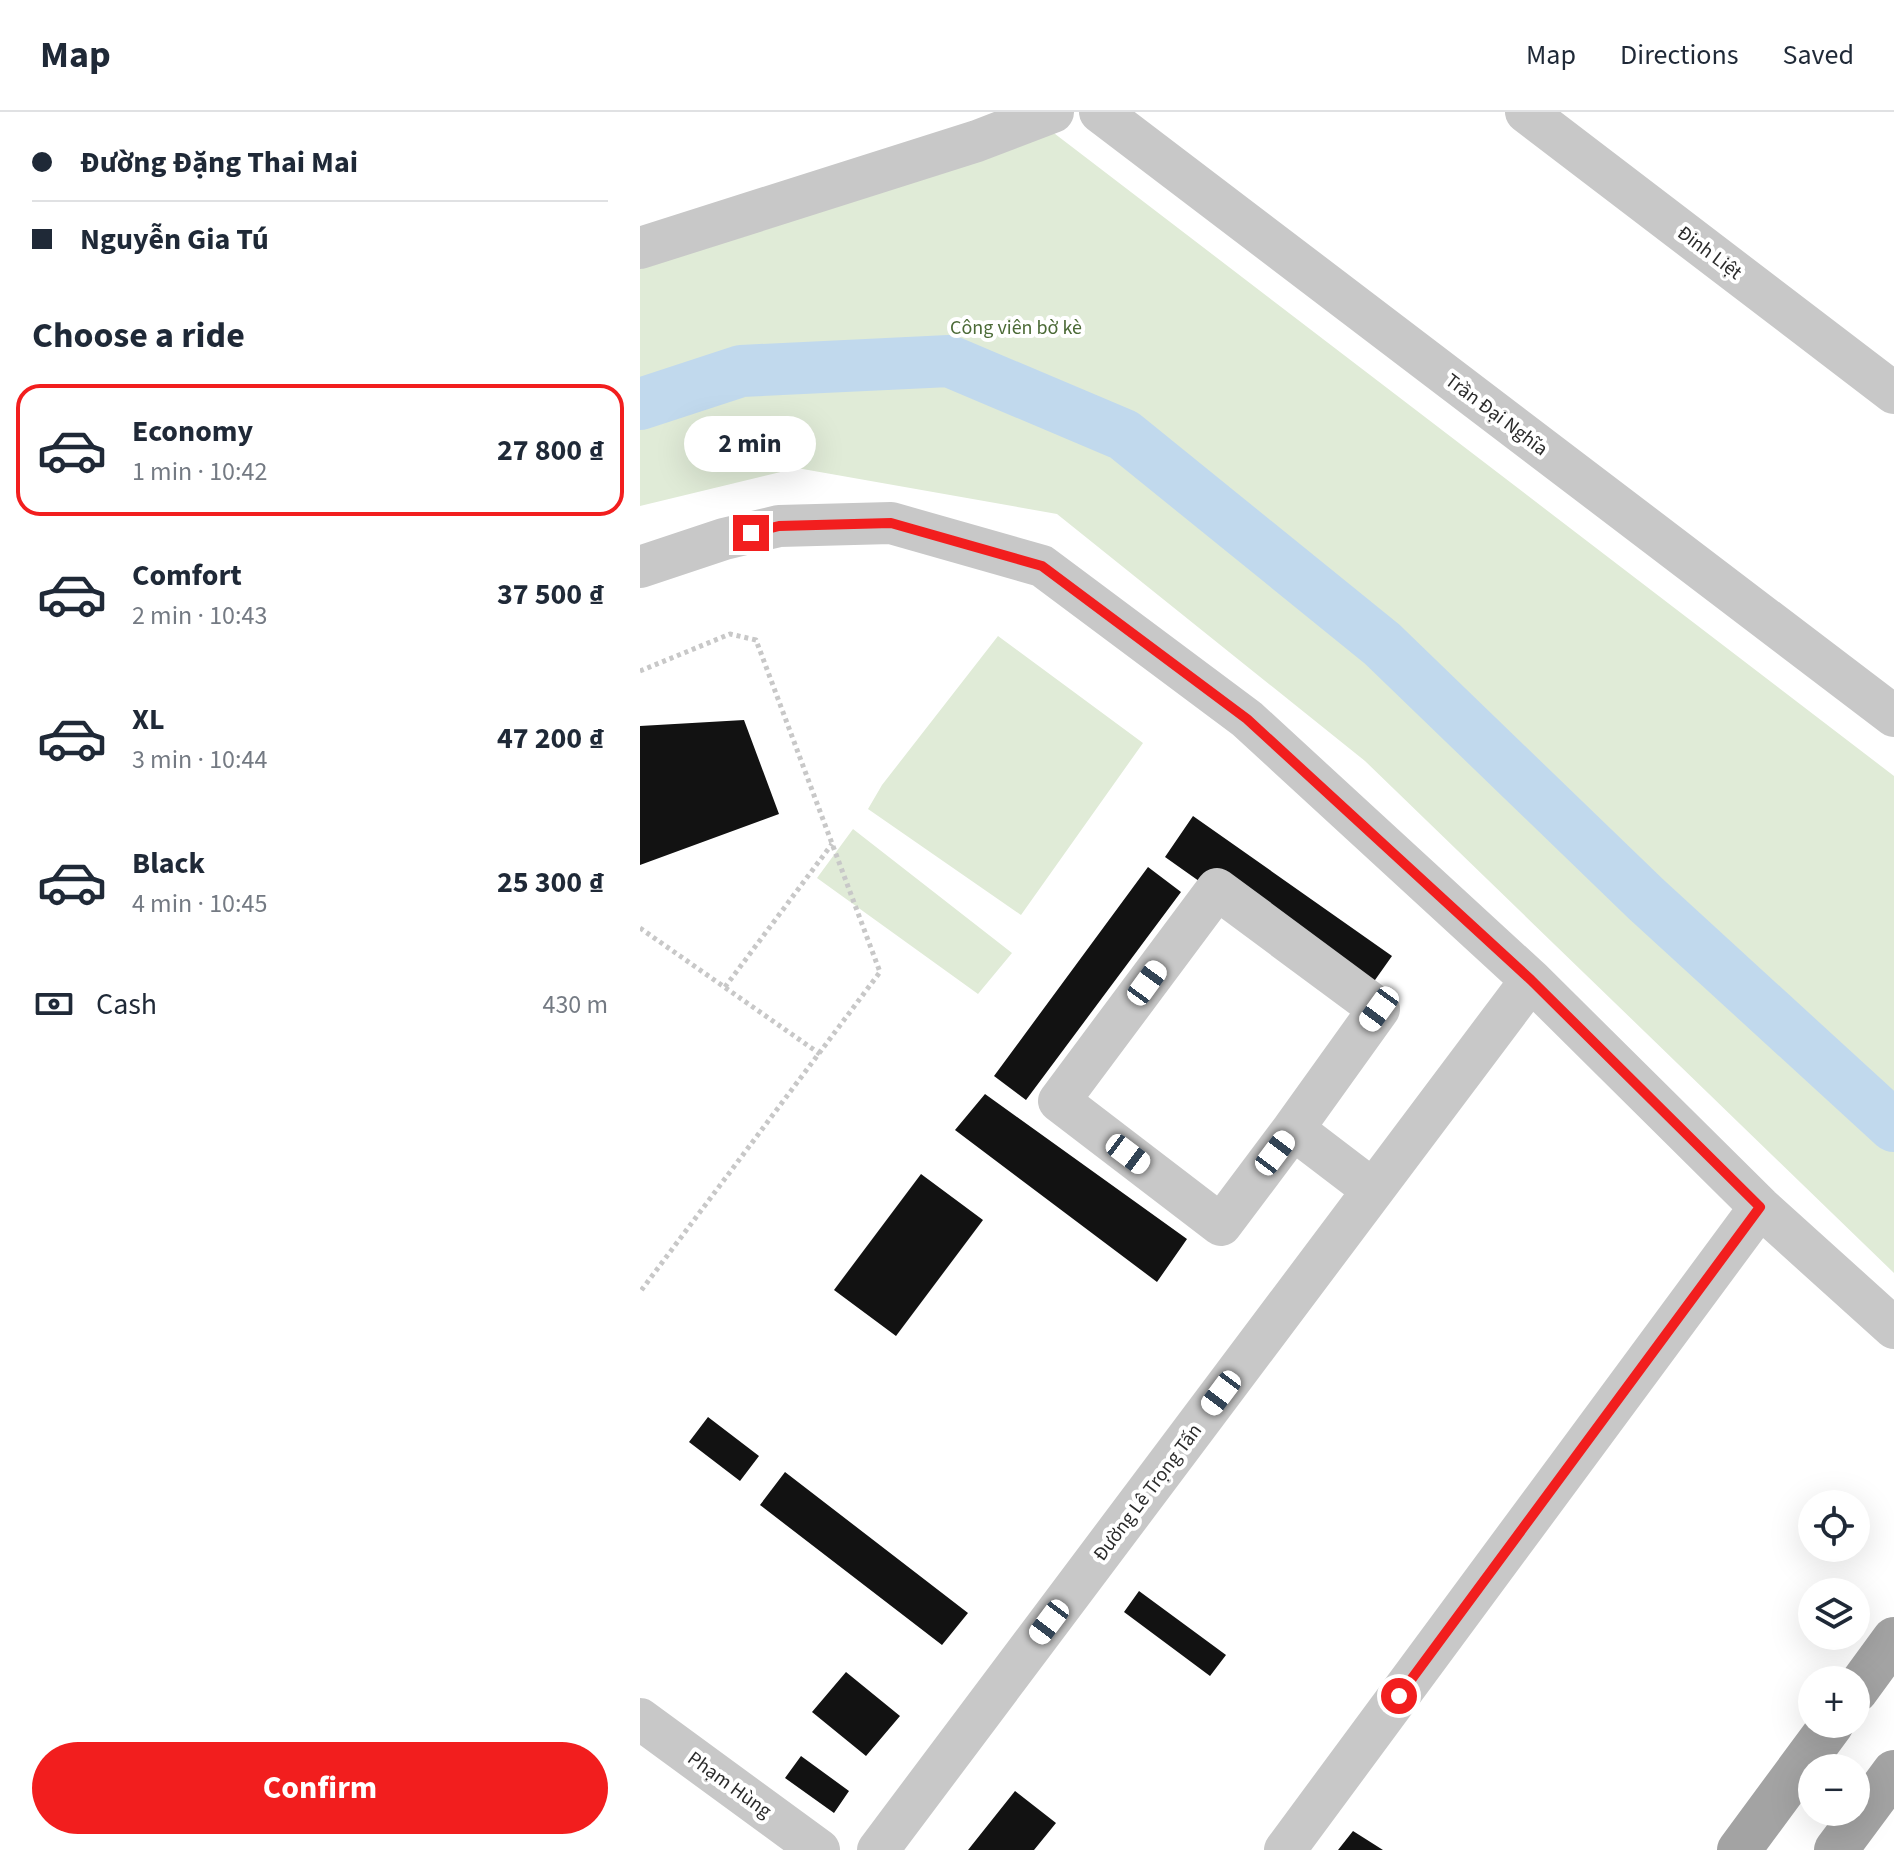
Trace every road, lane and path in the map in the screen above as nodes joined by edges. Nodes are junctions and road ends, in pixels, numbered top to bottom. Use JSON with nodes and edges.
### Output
{"nodes":[{"id":1,"x":1053,"y":112,"type":"edge"},
{"id":2,"x":1100,"y":112,"type":"edge"},
{"id":3,"x":1526,"y":112,"type":"edge"},
{"id":4,"x":640,"y":248,"type":"edge"},
{"id":5,"x":1894,"y":393,"type":"edge"},
{"id":6,"x":640,"y":567,"type":"edge"},
{"id":7,"x":640,"y":671,"type":"edge"},
{"id":8,"x":1894,"y":716,"type":"edge"},
{"id":9,"x":832,"y":844,"type":"junction"},
{"id":10,"x":640,"y":928,"type":"edge"},
{"id":11,"x":1531,"y":980,"type":"junction"},
{"id":12,"x":725,"y":987,"type":"junction"},
{"id":13,"x":820,"y":1054,"type":"junction"},
{"id":14,"x":1293,"y":1129,"type":"junction"},
{"id":15,"x":1373,"y":1190,"type":"junction"},
{"id":16,"x":1760,"y":1207,"type":"junction"},
{"id":17,"x":640,"y":1292,"type":"edge"},
{"id":18,"x":1894,"y":1328,"type":"edge"},
{"id":19,"x":1894,"y":1639,"type":"edge"},
{"id":20,"x":1870,"y":1672,"type":"edge"},
{"id":21,"x":640,"y":1719,"type":"edge"},
{"id":22,"x":1822,"y":1738,"type":"edge"},
{"id":23,"x":1894,"y":1772,"type":"edge"},
{"id":24,"x":819,"y":1850,"type":"edge"},
{"id":25,"x":878,"y":1850,"type":"edge"},
{"id":26,"x":1285,"y":1850,"type":"edge"},
{"id":27,"x":1739,"y":1850,"type":"edge"},
{"id":28,"x":1836,"y":1850,"type":"edge"}],
"edges":[{"from":1,"to":4,"type":"street"},
{"from":2,"to":8,"type":"street","name":"Trần Đại Nghĩa"},
{"from":3,"to":5,"type":"street","name":"Đinh Liệt"},
{"from":6,"to":11,"type":"street"},
{"from":7,"to":9,"type":"path"},
{"from":9,"to":12,"type":"path"},
{"from":9,"to":13,"type":"path"},
{"from":10,"to":12,"type":"path"},
{"from":11,"to":15,"type":"street","name":"Đường Lê Trọng Tấn"},
{"from":11,"to":16,"type":"street"},
{"from":12,"to":13,"type":"path"},
{"from":13,"to":17,"type":"path"},
{"from":14,"to":14,"type":"street"},
{"from":14,"to":15,"type":"street"},
{"from":15,"to":25,"type":"street","name":"Đường Lê Trọng Tấn"},
{"from":16,"to":18,"type":"street"},
{"from":16,"to":26,"type":"street"},
{"from":19,"to":20,"type":"main road"},
{"from":21,"to":24,"type":"street","name":"Phạm Hùng"},
{"from":22,"to":27,"type":"main road"},
{"from":23,"to":28,"type":"main road"}]}
